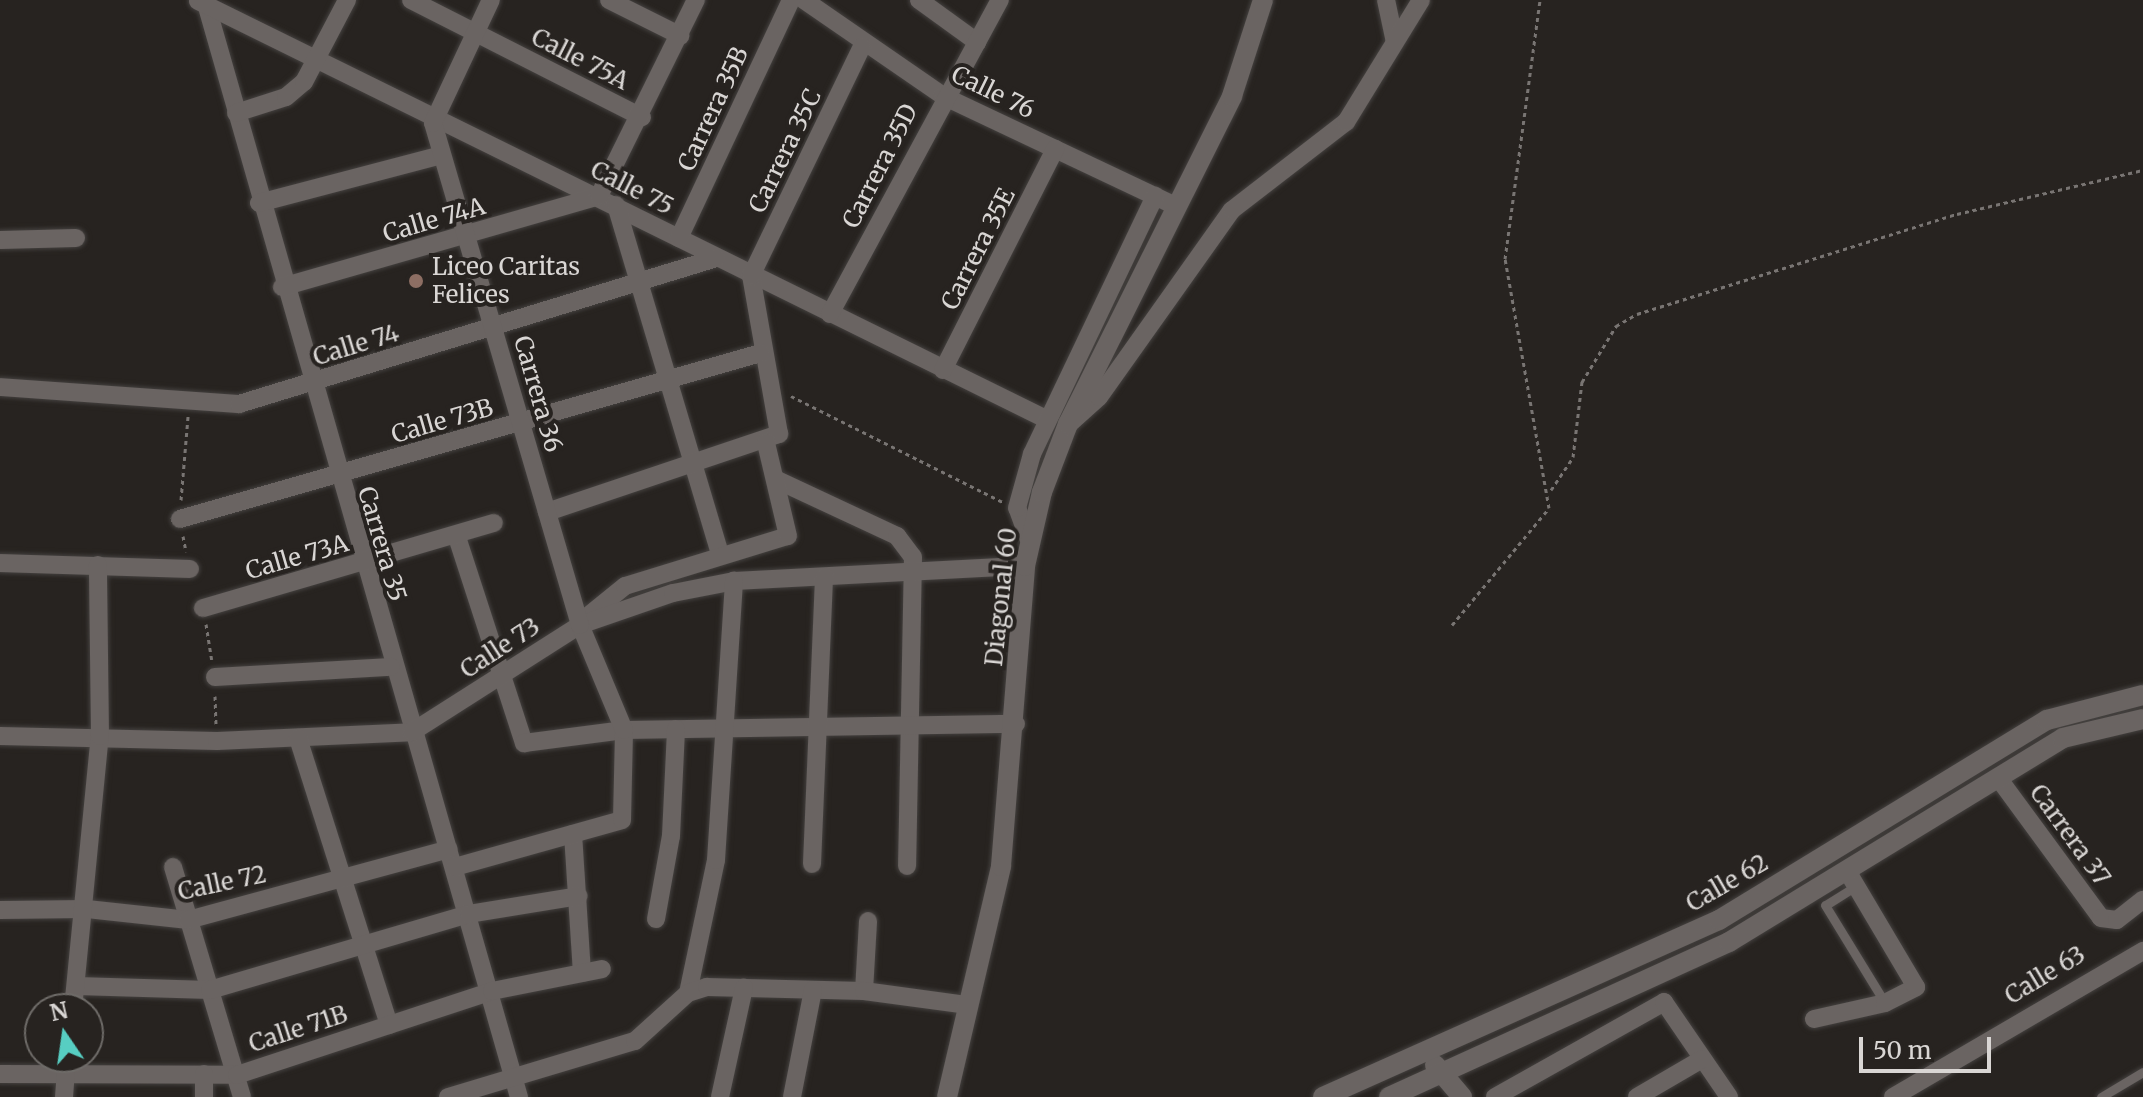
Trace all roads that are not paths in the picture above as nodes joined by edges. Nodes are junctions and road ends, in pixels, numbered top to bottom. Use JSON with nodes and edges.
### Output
{"nodes":[{"id":1,"x":347,"y":0,"type":"edge"},
{"id":2,"x":411,"y":0,"type":"edge"},
{"id":3,"x":491,"y":0,"type":"edge"},
{"id":4,"x":609,"y":0,"type":"edge"},
{"id":5,"x":696,"y":0,"type":"edge"},
{"id":6,"x":791,"y":0,"type":"edge"},
{"id":7,"x":804,"y":0,"type":"edge"},
{"id":8,"x":919,"y":0,"type":"edge"},
{"id":9,"x":1000,"y":0,"type":"edge"},
{"id":10,"x":1263,"y":0,"type":"edge"},
{"id":11,"x":1386,"y":0,"type":"edge"},
{"id":12,"x":1421,"y":0,"type":"edge"},
{"id":13,"x":201,"y":1,"type":"edge"},
{"id":14,"x":476,"y":32,"type":"junction"},
{"id":15,"x":681,"y":36,"type":"junction"},
{"id":16,"x":1394,"y":39,"type":"junction"},
{"id":17,"x":977,"y":42,"type":"junction"},
{"id":18,"x":862,"y":46,"type":"junction"},
{"id":19,"x":318,"y":65,"type":"junction"},
{"id":20,"x":943,"y":96,"type":"junction"},
{"id":21,"x":236,"y":113,"type":"junction"},
{"id":22,"x":642,"y":117,"type":"junction"},
{"id":23,"x":433,"y":123,"type":"junction"},
{"id":24,"x":1055,"y":149,"type":"junction"},
{"id":25,"x":442,"y":155,"type":"junction"},
{"id":26,"x":599,"y":196,"type":"junction"},
{"id":27,"x":1164,"y":201,"type":"junction"},
{"id":28,"x":259,"y":203,"type":"junction"},
{"id":29,"x":616,"y":205,"type":"junction"},
{"id":30,"x":465,"y":237,"type":"junction"},
{"id":31,"x":76,"y":238,"type":"dead end"},
{"id":32,"x":679,"y":238,"type":"junction"},
{"id":33,"x":0,"y":240,"type":"edge"},
{"id":34,"x":716,"y":258,"type":"junction"},
{"id":35,"x":751,"y":276,"type":"junction"},
{"id":36,"x":638,"y":285,"type":"junction"},
{"id":37,"x":282,"y":287,"type":"junction"},
{"id":38,"x":830,"y":314,"type":"junction"},
{"id":39,"x":494,"y":329,"type":"junction"},
{"id":40,"x":761,"y":353,"type":"junction"},
{"id":41,"x":943,"y":370,"type":"junction"},
{"id":42,"x":666,"y":380,"type":"junction"},
{"id":43,"x":310,"y":385,"type":"junction"},
{"id":44,"x":0,"y":387,"type":"edge"},
{"id":45,"x":1046,"y":419,"type":"junction"},
{"id":46,"x":522,"y":423,"type":"junction"},
{"id":47,"x":1068,"y":424,"type":"junction"},
{"id":48,"x":770,"y":441,"type":"junction"},
{"id":49,"x":693,"y":464,"type":"junction"},
{"id":50,"x":338,"y":476,"type":"junction"},
{"id":51,"x":775,"y":479,"type":"junction"},
{"id":52,"x":547,"y":512,"type":"junction"},
{"id":53,"x":180,"y":519,"type":"dead end"},
{"id":54,"x":494,"y":523,"type":"dead end"},
{"id":55,"x":457,"y":537,"type":"junction"},
{"id":56,"x":1030,"y":543,"type":"junction"},
{"id":57,"x":720,"y":553,"type":"junction"},
{"id":58,"x":0,"y":563,"type":"edge"},
{"id":59,"x":365,"y":563,"type":"junction"},
{"id":60,"x":98,"y":565,"type":"junction"},
{"id":61,"x":1025,"y":566,"type":"junction"},
{"id":62,"x":190,"y":569,"type":"dead end"},
{"id":63,"x":916,"y":573,"type":"junction"},
{"id":64,"x":824,"y":577,"type":"junction"},
{"id":65,"x":734,"y":581,"type":"junction"},
{"id":66,"x":203,"y":608,"type":"dead end"},
{"id":67,"x":580,"y":625,"type":"junction"},
{"id":68,"x":391,"y":667,"type":"junction"},
{"id":69,"x":215,"y":677,"type":"dead end"},
{"id":70,"x":500,"y":678,"type":"junction"},
{"id":71,"x":2143,"y":695,"type":"edge"},
{"id":72,"x":2143,"y":719,"type":"edge"},
{"id":73,"x":1016,"y":724,"type":"junction"},
{"id":74,"x":914,"y":725,"type":"junction"},
{"id":75,"x":820,"y":726,"type":"junction"},
{"id":76,"x":725,"y":728,"type":"junction"},
{"id":77,"x":676,"y":729,"type":"junction"},
{"id":78,"x":624,"y":730,"type":"junction"},
{"id":79,"x":412,"y":732,"type":"junction"},
{"id":80,"x":0,"y":736,"type":"edge"},
{"id":81,"x":100,"y":736,"type":"junction"},
{"id":82,"x":298,"y":738,"type":"junction"},
{"id":83,"x":1999,"y":779,"type":"junction"},
{"id":84,"x":573,"y":834,"type":"junction"},
{"id":85,"x":452,"y":858,"type":"junction"},
{"id":86,"x":812,"y":864,"type":"dead end"},
{"id":87,"x":907,"y":866,"type":"dead end"},
{"id":88,"x":173,"y":867,"type":"dead end"},
{"id":89,"x":342,"y":878,"type":"junction"},
{"id":90,"x":1852,"y":878,"type":"junction"},
{"id":91,"x":579,"y":896,"type":"junction"},
{"id":92,"x":2143,"y":900,"type":"edge"},
{"id":93,"x":87,"y":909,"type":"junction"},
{"id":94,"x":0,"y":910,"type":"edge"},
{"id":95,"x":469,"y":914,"type":"junction"},
{"id":96,"x":656,"y":919,"type":"dead end"},
{"id":97,"x":188,"y":920,"type":"junction"},
{"id":98,"x":868,"y":921,"type":"dead end"},
{"id":99,"x":364,"y":945,"type":"junction"},
{"id":100,"x":2143,"y":951,"type":"edge"},
{"id":101,"x":602,"y":969,"type":"dead end"},
{"id":102,"x":582,"y":973,"type":"junction"},
{"id":103,"x":77,"y":986,"type":"junction"},
{"id":104,"x":744,"y":988,"type":"junction"},
{"id":105,"x":210,"y":990,"type":"junction"},
{"id":106,"x":813,"y":990,"type":"junction"},
{"id":107,"x":492,"y":991,"type":"junction"},
{"id":108,"x":864,"y":991,"type":"junction"},
{"id":109,"x":76,"y":993,"type":"edge"},
{"id":110,"x":688,"y":993,"type":"junction"},
{"id":111,"x":1885,"y":1003,"type":"junction"},
{"id":112,"x":968,"y":1005,"type":"junction"},
{"id":113,"x":1814,"y":1019,"type":"dead end"},
{"id":114,"x":389,"y":1025,"type":"junction"},
{"id":115,"x":1427,"y":1051,"type":"junction"},
{"id":116,"x":1702,"y":1059,"type":"junction"},
{"id":117,"x":104,"y":1067,"type":"edge"},
{"id":118,"x":24,"y":1071,"type":"edge"},
{"id":119,"x":2143,"y":1072,"type":"edge"},
{"id":120,"x":66,"y":1073,"type":"edge"},
{"id":121,"x":0,"y":1074,"type":"edge"},
{"id":122,"x":204,"y":1074,"type":"junction"},
{"id":123,"x":237,"y":1075,"type":"junction"},
{"id":124,"x":1441,"y":1075,"type":"junction"},
{"id":125,"x":513,"y":1076,"type":"junction"},
{"id":126,"x":1639,"y":1096,"type":"edge"},
{"id":127,"x":64,"y":1097,"type":"edge"},
{"id":128,"x":204,"y":1097,"type":"edge"},
{"id":129,"x":242,"y":1097,"type":"edge"},
{"id":130,"x":448,"y":1097,"type":"edge"},
{"id":131,"x":519,"y":1097,"type":"edge"},
{"id":132,"x":720,"y":1097,"type":"edge"},
{"id":133,"x":792,"y":1097,"type":"edge"},
{"id":134,"x":947,"y":1097,"type":"edge"},
{"id":135,"x":1323,"y":1097,"type":"edge"},
{"id":136,"x":1389,"y":1097,"type":"edge"},
{"id":137,"x":1462,"y":1097,"type":"edge"},
{"id":138,"x":1495,"y":1097,"type":"edge"},
{"id":139,"x":1729,"y":1097,"type":"edge"},
{"id":140,"x":1893,"y":1097,"type":"edge"},
{"id":141,"x":2101,"y":1097,"type":"edge"}],
"edges":[{"from":1,"to":19,"type":"street"},
{"from":2,"to":14,"type":"street","name":"Calle 75A"},
{"from":3,"to":14,"type":"street"},
{"from":4,"to":15,"type":"street"},
{"from":5,"to":15,"type":"street"},
{"from":6,"to":32,"type":"street","name":"Carrera 35B"},
{"from":7,"to":18,"type":"street","name":"Calle 76"},
{"from":8,"to":17,"type":"street"},
{"from":9,"to":17,"type":"street","name":"Carrera 35D"},
{"from":10,"to":27,"type":"main road","name":"Diagonal 60"},
{"from":11,"to":16,"type":"street"},
{"from":12,"to":16,"type":"street"},
{"from":13,"to":19,"type":"street","name":"Calle 75"},
{"from":13,"to":21,"type":"street","name":"Carrera 35"},
{"from":14,"to":22,"type":"street","name":"Calle 75A"},
{"from":14,"to":23,"type":"street"},
{"from":15,"to":22,"type":"street"},
{"from":16,"to":47,"type":"street"},
{"from":17,"to":20,"type":"street","name":"Carrera 35D"},
{"from":18,"to":20,"type":"street","name":"Calle 76"},
{"from":18,"to":35,"type":"street","name":"Carrera 35C"},
{"from":19,"to":21,"type":"street"},
{"from":19,"to":23,"type":"street","name":"Calle 75"},
{"from":20,"to":24,"type":"street","name":"Calle 76"},
{"from":20,"to":38,"type":"street","name":"Carrera 35D"},
{"from":21,"to":28,"type":"street","name":"Carrera 35"},
{"from":22,"to":26,"type":"street"},
{"from":23,"to":25,"type":"street","name":"Carrera 36"},
{"from":23,"to":26,"type":"street","name":"Calle 75"},
{"from":24,"to":27,"type":"street","name":"Calle 76"},
{"from":24,"to":41,"type":"street","name":"Carrera 35E"},
{"from":25,"to":28,"type":"street"},
{"from":25,"to":30,"type":"street","name":"Carrera 36"},
{"from":26,"to":29,"type":"street","name":"Calle 75"},
{"from":26,"to":30,"type":"street","name":"Calle 74A"},
{"from":27,"to":45,"type":"street"},
{"from":27,"to":47,"type":"main road","name":"Diagonal 60"},
{"from":28,"to":37,"type":"street","name":"Carrera 35"},
{"from":29,"to":32,"type":"street","name":"Calle 75"},
{"from":29,"to":36,"type":"street"},
{"from":30,"to":37,"type":"street","name":"Calle 74A"},
{"from":30,"to":39,"type":"street","name":"Carrera 36"},
{"from":31,"to":33,"type":"street"},
{"from":32,"to":34,"type":"street","name":"Calle 75"},
{"from":34,"to":35,"type":"street","name":"Calle 75"},
{"from":34,"to":36,"type":"street","name":"Calle 74"},
{"from":35,"to":38,"type":"street","name":"Calle 75"},
{"from":35,"to":40,"type":"street"},
{"from":36,"to":39,"type":"street","name":"Calle 74"},
{"from":36,"to":42,"type":"street"},
{"from":37,"to":43,"type":"street","name":"Carrera 35"},
{"from":38,"to":41,"type":"street","name":"Calle 75"},
{"from":39,"to":43,"type":"street","name":"Calle 74"},
{"from":39,"to":46,"type":"street","name":"Carrera 36"},
{"from":40,"to":42,"type":"street","name":"Calle 73B"},
{"from":40,"to":48,"type":"street"},
{"from":41,"to":45,"type":"street","name":"Calle 75"},
{"from":42,"to":46,"type":"street","name":"Calle 73B"},
{"from":42,"to":49,"type":"street"},
{"from":43,"to":44,"type":"street","name":"Calle 74"},
{"from":43,"to":50,"type":"street","name":"Carrera 35"},
{"from":45,"to":56,"type":"street"},
{"from":46,"to":50,"type":"street","name":"Calle 73B"},
{"from":46,"to":52,"type":"street","name":"Carrera 36"},
{"from":47,"to":56,"type":"main road","name":"Diagonal 60"},
{"from":48,"to":49,"type":"street"},
{"from":48,"to":51,"type":"street"},
{"from":49,"to":52,"type":"street"},
{"from":49,"to":57,"type":"street"},
{"from":50,"to":53,"type":"street","name":"Calle 73B"},
{"from":50,"to":59,"type":"street","name":"Carrera 35"},
{"from":51,"to":57,"type":"street"},
{"from":51,"to":63,"type":"street"},
{"from":52,"to":67,"type":"street","name":"Carrera 36"},
{"from":54,"to":55,"type":"street","name":"Calle 73A"},
{"from":55,"to":59,"type":"street","name":"Calle 73A"},
{"from":55,"to":70,"type":"street"},
{"from":56,"to":61,"type":"main road","name":"Diagonal 60"},
{"from":57,"to":67,"type":"street"},
{"from":58,"to":60,"type":"street"},
{"from":59,"to":66,"type":"street","name":"Calle 73A"},
{"from":59,"to":68,"type":"street","name":"Carrera 35"},
{"from":60,"to":62,"type":"street"},
{"from":60,"to":81,"type":"street"},
{"from":61,"to":63,"type":"street","name":"Calle 73"},
{"from":61,"to":73,"type":"main road","name":"Diagonal 60"},
{"from":63,"to":64,"type":"street","name":"Calle 73"},
{"from":63,"to":74,"type":"street"},
{"from":64,"to":65,"type":"street","name":"Calle 73"},
{"from":64,"to":75,"type":"street"},
{"from":65,"to":67,"type":"street","name":"Calle 73"},
{"from":65,"to":76,"type":"street"},
{"from":67,"to":70,"type":"street","name":"Calle 73"},
{"from":67,"to":78,"type":"street","name":"Carrera 36"},
{"from":68,"to":69,"type":"street"},
{"from":68,"to":79,"type":"street","name":"Carrera 35"},
{"from":70,"to":78,"type":"street"},
{"from":70,"to":79,"type":"street","name":"Calle 73"},
{"from":71,"to":115,"type":"main road","name":"Calle 62"},
{"from":72,"to":83,"type":"main road"},
{"from":73,"to":74,"type":"street"},
{"from":73,"to":112,"type":"main road","name":"Diagonal 60"},
{"from":74,"to":75,"type":"street"},
{"from":74,"to":87,"type":"street"},
{"from":75,"to":76,"type":"street"},
{"from":75,"to":86,"type":"street"},
{"from":76,"to":77,"type":"street"},
{"from":76,"to":110,"type":"street"},
{"from":77,"to":78,"type":"street"},
{"from":77,"to":96,"type":"street"},
{"from":78,"to":84,"type":"street","name":"Calle 72"},
{"from":79,"to":82,"type":"street","name":"Calle 73"},
{"from":79,"to":85,"type":"street","name":"Carrera 35"},
{"from":80,"to":81,"type":"street","name":"Calle 73"},
{"from":81,"to":82,"type":"street","name":"Calle 73"},
{"from":81,"to":93,"type":"street"},
{"from":82,"to":89,"type":"street"},
{"from":83,"to":90,"type":"main road"},
{"from":83,"to":92,"type":"street","name":"Carrera 37"},
{"from":84,"to":85,"type":"street","name":"Calle 72"},
{"from":84,"to":91,"type":"street"},
{"from":85,"to":89,"type":"street","name":"Calle 72"},
{"from":85,"to":95,"type":"street","name":"Carrera 35"},
{"from":88,"to":97,"type":"street"},
{"from":89,"to":97,"type":"street","name":"Calle 72"},
{"from":89,"to":99,"type":"street"},
{"from":90,"to":111,"type":"lane"},
{"from":90,"to":111,"type":"street"},
{"from":90,"to":124,"type":"main road"},
{"from":91,"to":95,"type":"street"},
{"from":91,"to":102,"type":"street"},
{"from":93,"to":94,"type":"street","name":"Calle 72"},
{"from":93,"to":97,"type":"street","name":"Calle 72"},
{"from":93,"to":103,"type":"street"},
{"from":95,"to":99,"type":"street"},
{"from":95,"to":107,"type":"street","name":"Carrera 35"},
{"from":97,"to":105,"type":"street"},
{"from":98,"to":108,"type":"street"},
{"from":99,"to":105,"type":"street"},
{"from":99,"to":114,"type":"street"},
{"from":100,"to":140,"type":"street","name":"Calle 63"},
{"from":101,"to":102,"type":"street","name":"Calle 71B"},
{"from":102,"to":107,"type":"street","name":"Calle 71B"},
{"from":103,"to":105,"type":"street"},
{"from":103,"to":109,"type":"street"},
{"from":104,"to":106,"type":"street"},
{"from":104,"to":110,"type":"street"},
{"from":104,"to":132,"type":"street"},
{"from":105,"to":123,"type":"street"},
{"from":106,"to":108,"type":"street"},
{"from":106,"to":133,"type":"street"},
{"from":107,"to":114,"type":"street","name":"Calle 71B"},
{"from":107,"to":125,"type":"street","name":"Carrera 35"},
{"from":108,"to":112,"type":"street"},
{"from":110,"to":125,"type":"street"},
{"from":111,"to":113,"type":"street"},
{"from":112,"to":134,"type":"main road","name":"Diagonal 60"},
{"from":114,"to":123,"type":"street","name":"Calle 71B"},
{"from":115,"to":124,"type":"main road"},
{"from":115,"to":135,"type":"main road","name":"Calle 62"},
{"from":116,"to":126,"type":"street"},
{"from":116,"to":138,"type":"street"},
{"from":116,"to":139,"type":"street"},
{"from":117,"to":122,"type":"street","name":"Calle 71B"},
{"from":118,"to":121,"type":"street","name":"Calle 71B"},
{"from":119,"to":141,"type":"lane"},
{"from":120,"to":127,"type":"street"},
{"from":122,"to":123,"type":"street","name":"Calle 71B"},
{"from":122,"to":128,"type":"street"},
{"from":123,"to":129,"type":"street"},
{"from":124,"to":136,"type":"main road"},
{"from":124,"to":137,"type":"main road"},
{"from":125,"to":130,"type":"street"},
{"from":125,"to":131,"type":"street","name":"Carrera 35"}]}
